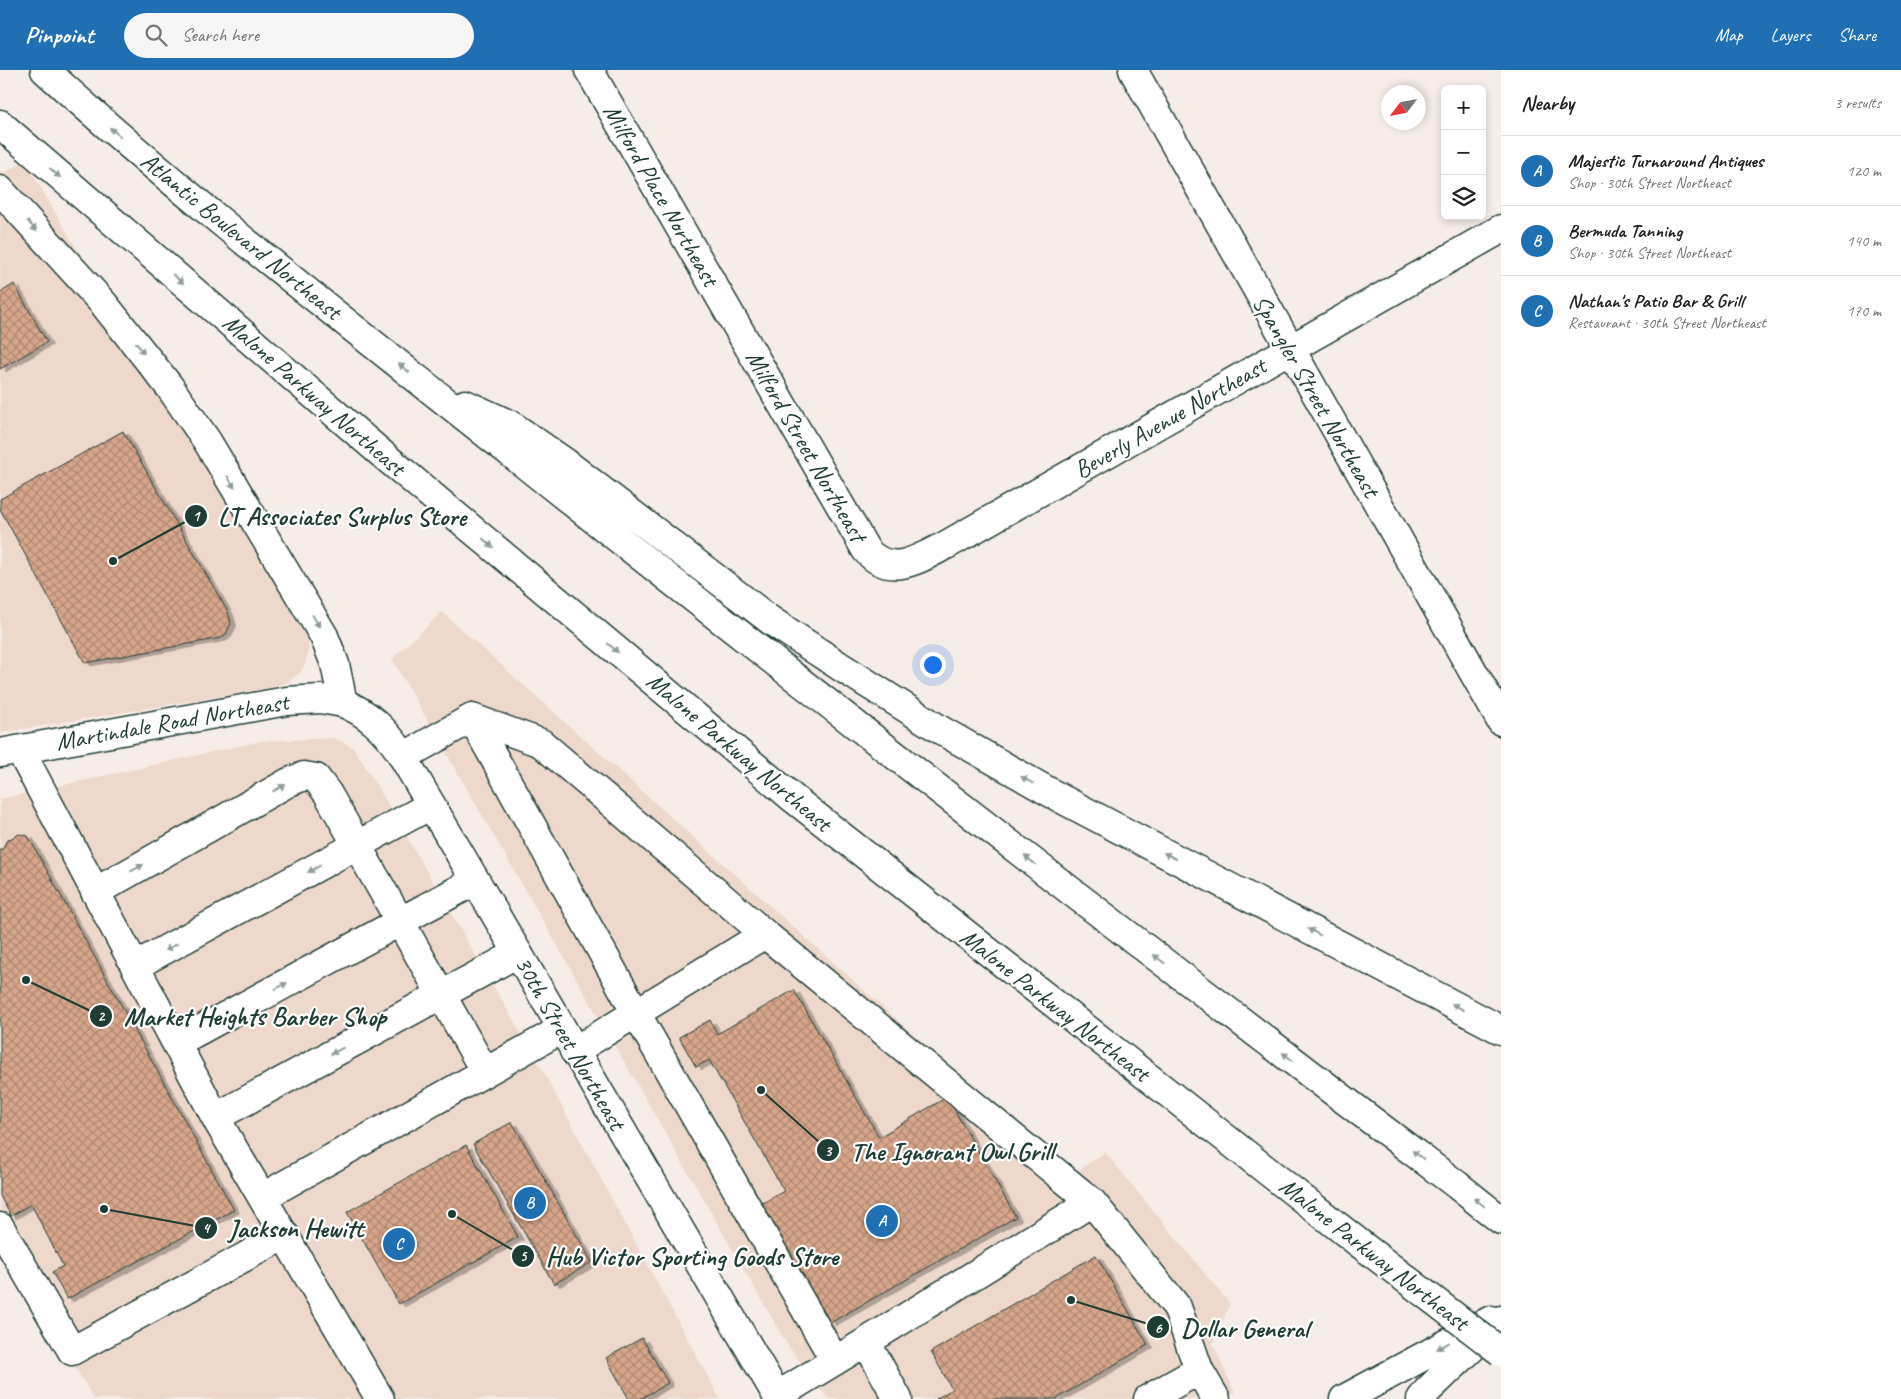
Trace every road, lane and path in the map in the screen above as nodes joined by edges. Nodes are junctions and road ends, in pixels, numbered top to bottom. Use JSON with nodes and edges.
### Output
{"nodes":[{"id":1,"x":45,"y":70,"type":"edge"},
{"id":2,"x":589,"y":70,"type":"edge"},
{"id":3,"x":1133,"y":70,"type":"edge"},
{"id":4,"x":0,"y":124,"type":"edge"},
{"id":5,"x":0,"y":190,"type":"edge"},
{"id":6,"x":1501,"y":229,"type":"edge"},
{"id":7,"x":733,"y":320,"type":"joint"},
{"id":8,"x":1290,"y":349,"type":"junction"},
{"id":9,"x":442,"y":398,"type":"junction"},
{"id":10,"x":886,"y":565,"type":"joint"},
{"id":11,"x":344,"y":703,"type":"junction"},
{"id":12,"x":472,"y":718,"type":"junction"},
{"id":13,"x":1501,"y":721,"type":"edge"},
{"id":14,"x":10,"y":751,"type":"edge"},
{"id":15,"x":403,"y":757,"type":"junction"},
{"id":16,"x":431,"y":805,"type":"junction"},
{"id":17,"x":357,"y":846,"type":"junction"},
{"id":18,"x":475,"y":881,"type":"junction"},
{"id":19,"x":95,"y":892,"type":"junction"},
{"id":20,"x":400,"y":922,"type":"junction"},
{"id":21,"x":765,"y":934,"type":"junction"},
{"id":22,"x":518,"y":953,"type":"junction"},
{"id":23,"x":135,"y":966,"type":"junction"},
{"id":24,"x":442,"y":995,"type":"junction"},
{"id":25,"x":636,"y":1013,"type":"junction"},
{"id":26,"x":1501,"y":1030,"type":"edge"},
{"id":27,"x":568,"y":1040,"type":"junction"},
{"id":28,"x":176,"y":1043,"type":"junction"},
{"id":29,"x":485,"y":1072,"type":"junction"},
{"id":30,"x":216,"y":1117,"type":"junction"},
{"id":31,"x":263,"y":1196,"type":"junction"},
{"id":32,"x":1092,"y":1202,"type":"junction"},
{"id":33,"x":1501,"y":1220,"type":"edge"},
{"id":34,"x":0,"y":1227,"type":"edge"},
{"id":35,"x":285,"y":1235,"type":"junction"},
{"id":36,"x":1501,"y":1314,"type":"edge"},
{"id":37,"x":1501,"y":1320,"type":"edge"},
{"id":38,"x":866,"y":1342,"type":"junction"},
{"id":39,"x":1501,"y":1352,"type":"edge"},
{"id":40,"x":835,"y":1361,"type":"junction"},
{"id":41,"x":1199,"y":1370,"type":"junction"},
{"id":42,"x":778,"y":1397,"type":"edge"},
{"id":43,"x":380,"y":1399,"type":"edge"},
{"id":44,"x":898,"y":1399,"type":"edge"},
{"id":45,"x":1148,"y":1399,"type":"edge"},
{"id":46,"x":1216,"y":1399,"type":"edge"},
{"id":47,"x":1344,"y":1399,"type":"edge"},
{"id":48,"x":1421,"y":1399,"type":"edge"}],
"edges":[{"from":9,"to":1,"type":"main road","name":"Atlantic Boulevard Northeast","one_way":true},
{"from":2,"to":7,"type":"main road","name":"Milford Place Northeast"},
{"from":3,"to":8,"type":"main road","name":"Spangler Street Northeast"},
{"from":4,"to":39,"type":"main road","name":"Malone Parkway Northeast","one_way":true,"bridge":true},
{"from":5,"to":11,"type":"main road","one_way":true},
{"from":6,"to":8,"type":"main road","name":"Beverly Avenue Northeast"},
{"from":7,"to":10,"type":"main road","name":"Milford Street Northeast"},
{"from":8,"to":10,"type":"main road","name":"Beverly Avenue Northeast"},
{"from":8,"to":13,"type":"main road","name":"Spangler Street Northeast"},
{"from":26,"to":9,"type":"main road","one_way":true},
{"from":33,"to":9,"type":"main road","one_way":true},
{"from":11,"to":14,"type":"main road","name":"Martindale Road Northeast"},
{"from":11,"to":15,"type":"main road","name":"30th Street Northeast"},
{"from":12,"to":15,"type":"main road"},
{"from":12,"to":21,"type":"main road"},
{"from":12,"to":25,"type":"main road"},
{"from":14,"to":19,"type":"main road"},
{"from":15,"to":16,"type":"main road","name":"30th Street Northeast"},
{"from":16,"to":17,"type":"main road"},
{"from":16,"to":18,"type":"main road","name":"30th Street Northeast"},
{"from":19,"to":17,"type":"main road","one_way":true},
{"from":17,"to":20,"type":"main road"},
{"from":17,"to":23,"type":"main road","one_way":true},
{"from":18,"to":20,"type":"main road"},
{"from":18,"to":22,"type":"main road","name":"30th Street Northeast"},
{"from":19,"to":23,"type":"main road"},
{"from":20,"to":24,"type":"main road"},
{"from":28,"to":20,"type":"main road","one_way":true},
{"from":21,"to":25,"type":"main road"},
{"from":21,"to":32,"type":"main road"},
{"from":22,"to":24,"type":"main road"},
{"from":22,"to":27,"type":"main road","name":"30th Street Northeast"},
{"from":23,"to":28,"type":"main road"},
{"from":24,"to":29,"type":"main road"},
{"from":24,"to":30,"type":"main road","one_way":true},
{"from":25,"to":27,"type":"main road"},
{"from":25,"to":40,"type":"main road"},
{"from":27,"to":29,"type":"main road"},
{"from":27,"to":42,"type":"main road","name":"30th Street Northeast"},
{"from":28,"to":30,"type":"main road"},
{"from":29,"to":31,"type":"main road"},
{"from":30,"to":31,"type":"main road"},
{"from":31,"to":35,"type":"main road"},
{"from":32,"to":38,"type":"main road"},
{"from":32,"to":41,"type":"main road"},
{"from":34,"to":35,"type":"main road"},
{"from":35,"to":43,"type":"main road"},
{"from":36,"to":47,"type":"main road","one_way":true},
{"from":37,"to":48,"type":"main road"},
{"from":38,"to":40,"type":"main road"},
{"from":38,"to":44,"type":"main road"},
{"from":40,"to":42,"type":"main road"},
{"from":41,"to":45,"type":"main road"},
{"from":41,"to":46,"type":"main road"}]}
